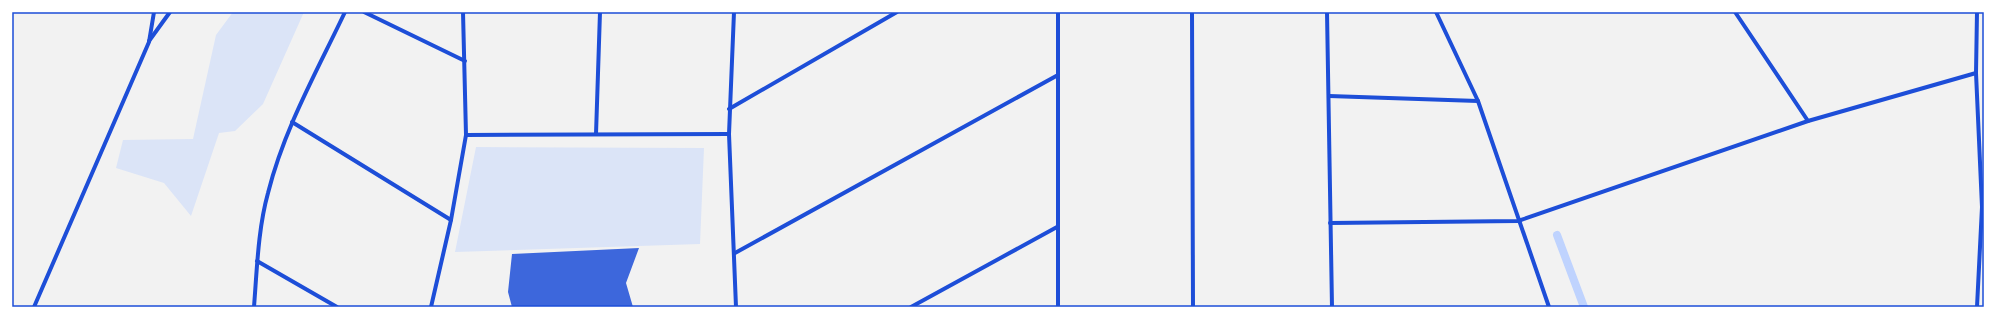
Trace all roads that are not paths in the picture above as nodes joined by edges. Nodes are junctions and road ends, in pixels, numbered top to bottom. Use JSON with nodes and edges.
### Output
{"nodes":[{"id":1,"x":154,"y":12,"type":"edge"},
{"id":2,"x":170,"y":12,"type":"edge"},
{"id":3,"x":345,"y":12,"type":"edge"},
{"id":4,"x":364,"y":12,"type":"edge"},
{"id":5,"x":463,"y":12,"type":"edge"},
{"id":6,"x":600,"y":12,"type":"edge"},
{"id":7,"x":734,"y":12,"type":"edge"},
{"id":8,"x":897,"y":12,"type":"edge"},
{"id":9,"x":1058,"y":12,"type":"edge"},
{"id":10,"x":1192,"y":12,"type":"edge"},
{"id":11,"x":1327,"y":12,"type":"edge"},
{"id":12,"x":1436,"y":12,"type":"edge"},
{"id":13,"x":1735,"y":12,"type":"edge"},
{"id":14,"x":1977,"y":12,"type":"edge"},
{"id":15,"x":149,"y":42,"type":"junction"},
{"id":16,"x":465,"y":61,"type":"junction"},
{"id":17,"x":1976,"y":73,"type":"junction"},
{"id":18,"x":1058,"y":75,"type":"junction"},
{"id":19,"x":1329,"y":96,"type":"junction"},
{"id":20,"x":1478,"y":101,"type":"junction"},
{"id":21,"x":729,"y":109,"type":"junction"},
{"id":22,"x":1808,"y":121,"type":"junction"},
{"id":23,"x":292,"y":122,"type":"junction"},
{"id":24,"x":596,"y":134,"type":"junction"},
{"id":25,"x":728,"y":134,"type":"junction"},
{"id":26,"x":466,"y":135,"type":"junction"},
{"id":27,"x":451,"y":220,"type":"junction"},
{"id":28,"x":1518,"y":221,"type":"junction"},
{"id":29,"x":1330,"y":223,"type":"junction"},
{"id":30,"x":1057,"y":227,"type":"junction"},
{"id":31,"x":735,"y":253,"type":"junction"},
{"id":32,"x":257,"y":260,"type":"junction"},
{"id":33,"x":34,"y":307,"type":"edge"},
{"id":34,"x":254,"y":307,"type":"edge"},
{"id":35,"x":337,"y":307,"type":"edge"},
{"id":36,"x":431,"y":307,"type":"edge"},
{"id":37,"x":736,"y":307,"type":"edge"},
{"id":38,"x":911,"y":307,"type":"edge"},
{"id":39,"x":1058,"y":307,"type":"edge"},
{"id":40,"x":1193,"y":307,"type":"edge"},
{"id":41,"x":1332,"y":307,"type":"edge"},
{"id":42,"x":1549,"y":307,"type":"edge"},
{"id":43,"x":1977,"y":307,"type":"edge"}],
"edges":[{"from":1,"to":15,"type":"street"},
{"from":2,"to":15,"type":"street"},
{"from":3,"to":23,"type":"street"},
{"from":4,"to":16,"type":"street"},
{"from":5,"to":16,"type":"street"},
{"from":6,"to":24,"type":"street"},
{"from":7,"to":21,"type":"street"},
{"from":8,"to":21,"type":"street"},
{"from":9,"to":18,"type":"street"},
{"from":10,"to":40,"type":"street"},
{"from":11,"to":19,"type":"street"},
{"from":12,"to":20,"type":"street"},
{"from":13,"to":22,"type":"street"},
{"from":14,"to":17,"type":"street"},
{"from":15,"to":33,"type":"street"},
{"from":16,"to":26,"type":"street"},
{"from":17,"to":22,"type":"street"},
{"from":17,"to":43,"type":"street"},
{"from":18,"to":30,"type":"street"},
{"from":18,"to":31,"type":"street"},
{"from":19,"to":20,"type":"street"},
{"from":19,"to":29,"type":"street"},
{"from":20,"to":28,"type":"street"},
{"from":21,"to":25,"type":"street"},
{"from":22,"to":28,"type":"street"},
{"from":23,"to":27,"type":"street"},
{"from":23,"to":32,"type":"street"},
{"from":24,"to":25,"type":"street"},
{"from":24,"to":26,"type":"street"},
{"from":25,"to":31,"type":"street"},
{"from":26,"to":27,"type":"street"},
{"from":27,"to":36,"type":"street"},
{"from":28,"to":29,"type":"street"},
{"from":28,"to":42,"type":"street"},
{"from":29,"to":41,"type":"street"},
{"from":30,"to":38,"type":"street"},
{"from":30,"to":39,"type":"street"},
{"from":31,"to":37,"type":"street"},
{"from":32,"to":34,"type":"street"},
{"from":32,"to":35,"type":"street"}]}
